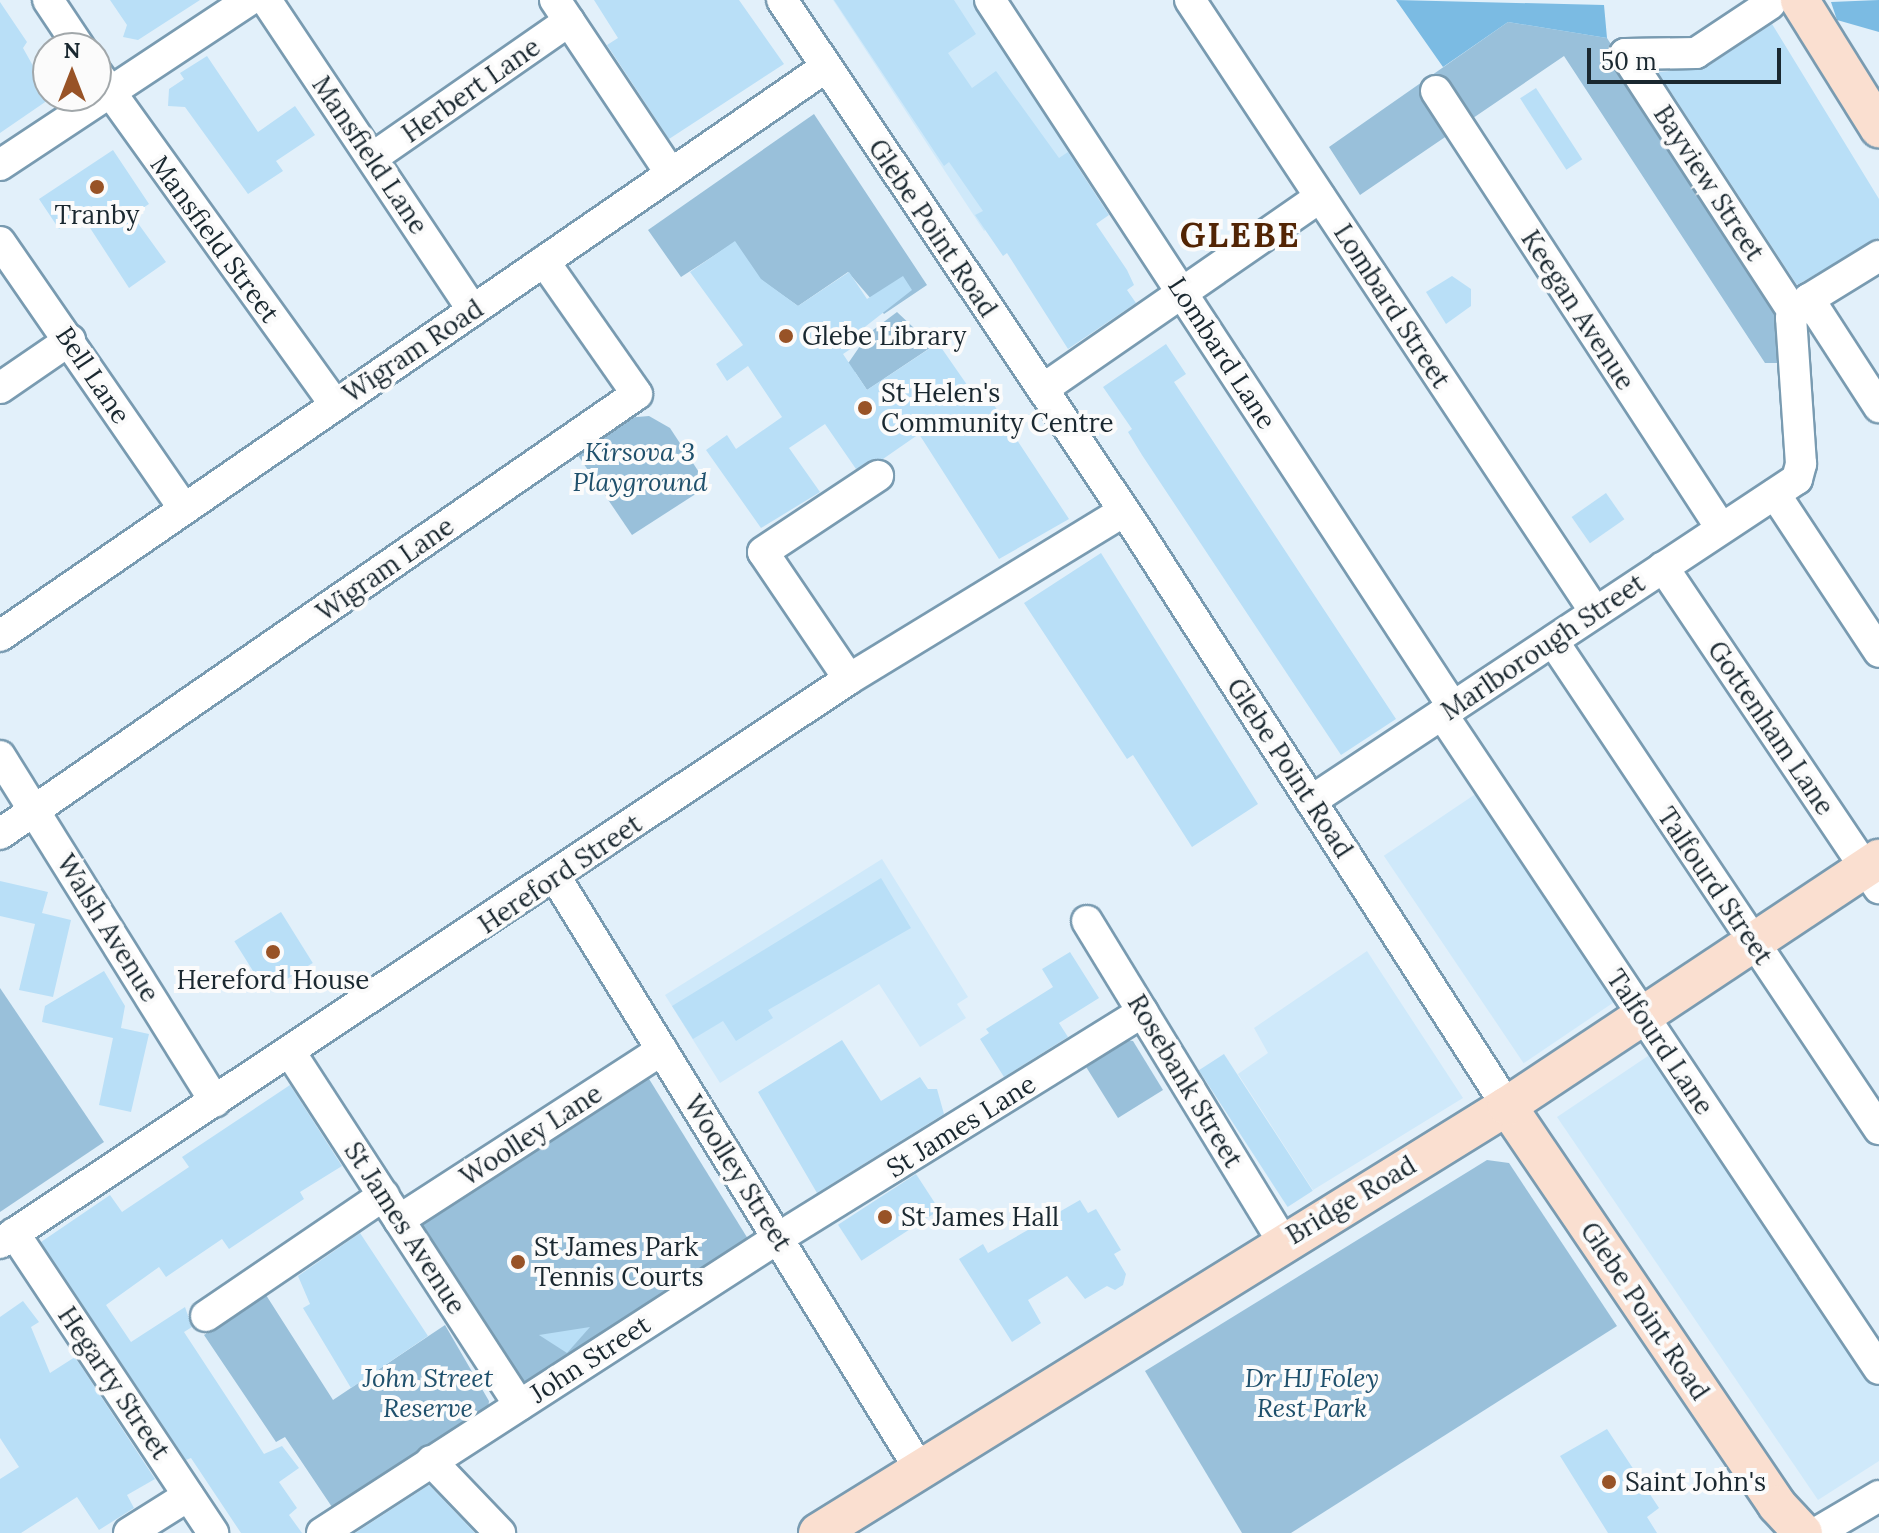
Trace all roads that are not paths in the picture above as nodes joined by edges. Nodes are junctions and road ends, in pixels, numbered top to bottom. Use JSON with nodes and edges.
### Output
{"nodes":[{"id":1,"x":48,"y":0,"type":"edge"},
{"id":2,"x":249,"y":0,"type":"edge"},
{"id":3,"x":266,"y":0,"type":"edge"},
{"id":4,"x":782,"y":0,"type":"edge"},
{"id":5,"x":990,"y":0,"type":"edge"},
{"id":6,"x":1190,"y":0,"type":"edge"},
{"id":7,"x":1785,"y":2,"type":"edge"},
{"id":8,"x":562,"y":11,"type":"edge"},
{"id":9,"x":69,"y":32,"type":"edge"},
{"id":10,"x":826,"y":67,"type":"junction"},
{"id":11,"x":112,"y":77,"type":"edge"},
{"id":12,"x":1436,"y":91,"type":"dead end"},
{"id":13,"x":112,"y":95,"type":"edge"},
{"id":14,"x":66,"y":112,"type":"edge"},
{"id":15,"x":1877,"y":118,"type":"edge"},
{"id":16,"x":372,"y":158,"type":"junction"},
{"id":17,"x":0,"y":165,"type":"edge"},
{"id":18,"x":671,"y":174,"type":"junction"},
{"id":19,"x":1320,"y":197,"type":"junction"},
{"id":20,"x":0,"y":242,"type":"edge"},
{"id":21,"x":1879,"y":256,"type":"edge"},
{"id":22,"x":544,"y":261,"type":"junction"},
{"id":23,"x":1182,"y":292,"type":"junction"},
{"id":24,"x":1801,"y":306,"type":"junction"},
{"id":25,"x":473,"y":310,"type":"junction"},
{"id":26,"x":70,"y":340,"type":"junction"},
{"id":27,"x":0,"y":388,"type":"edge"},
{"id":28,"x":1043,"y":389,"type":"junction"},
{"id":29,"x":335,"y":405,"type":"junction"},
{"id":30,"x":1879,"y":407,"type":"edge"},
{"id":31,"x":878,"y":476,"type":"dead end"},
{"id":32,"x":1775,"y":494,"type":"junction"},
{"id":33,"x":184,"y":509,"type":"junction"},
{"id":34,"x":1124,"y":511,"type":"junction"},
{"id":35,"x":1721,"y":528,"type":"junction"},
{"id":36,"x":1663,"y":567,"type":"junction"},
{"id":37,"x":1595,"y":612,"type":"junction"},
{"id":38,"x":0,"y":636,"type":"edge"},
{"id":39,"x":1553,"y":641,"type":"junction"},
{"id":40,"x":1879,"y":652,"type":"edge"},
{"id":41,"x":849,"y":679,"type":"junction"},
{"id":42,"x":1447,"y":710,"type":"junction"},
{"id":43,"x":0,"y":756,"type":"edge"},
{"id":44,"x":1311,"y":801,"type":"junction"},
{"id":45,"x":35,"y":810,"type":"junction"},
{"id":46,"x":0,"y":834,"type":"edge"},
{"id":47,"x":1874,"y":872,"type":"edge"},
{"id":48,"x":556,"y":878,"type":"junction"},
{"id":49,"x":1087,"y":921,"type":"dead end"},
{"id":50,"x":1753,"y":944,"type":"junction"},
{"id":51,"x":1143,"y":1012,"type":"junction"},
{"id":52,"x":1643,"y":1018,"type":"junction"},
{"id":53,"x":662,"y":1050,"type":"junction"},
{"id":54,"x":290,"y":1052,"type":"junction"},
{"id":55,"x":215,"y":1101,"type":"junction"},
{"id":56,"x":1507,"y":1106,"type":"junction"},
{"id":57,"x":1879,"y":1129,"type":"edge"},
{"id":58,"x":391,"y":1208,"type":"junction"},
{"id":59,"x":7,"y":1238,"type":"edge"},
{"id":60,"x":778,"y":1238,"type":"junction"},
{"id":61,"x":1283,"y":1242,"type":"junction"},
{"id":62,"x":206,"y":1316,"type":"dead end"},
{"id":63,"x":1879,"y":1369,"type":"edge"},
{"id":64,"x":519,"y":1405,"type":"junction"},
{"id":65,"x":431,"y":1461,"type":"junction"},
{"id":66,"x":919,"y":1468,"type":"junction"},
{"id":67,"x":188,"y":1496,"type":"junction"},
{"id":68,"x":1879,"y":1496,"type":"edge"},
{"id":69,"x":129,"y":1533,"type":"edge"},
{"id":70,"x":213,"y":1533,"type":"edge"},
{"id":71,"x":322,"y":1533,"type":"edge"},
{"id":72,"x":500,"y":1533,"type":"edge"},
{"id":73,"x":818,"y":1533,"type":"edge"},
{"id":74,"x":1803,"y":1533,"type":"edge"},
{"id":75,"x":1816,"y":1533,"type":"edge"}],
"edges":[{"from":1,"to":9,"type":"street"},
{"from":2,"to":11,"type":"street"},
{"from":3,"to":16,"type":"street","name":"Mansfield Lane"},
{"from":4,"to":10,"type":"street","name":"Glebe Point Road"},
{"from":5,"to":23,"type":"street","name":"Lombard Lane"},
{"from":6,"to":19,"type":"street","name":"Lombard Street"},
{"from":7,"to":15,"type":"main road"},
{"from":7,"to":24,"type":"street","name":"Bayview Street"},
{"from":8,"to":16,"type":"street","name":"Herbert Lane"},
{"from":8,"to":18,"type":"street"},
{"from":10,"to":18,"type":"street","name":"Wigram Road"},
{"from":10,"to":28,"type":"street","name":"Glebe Point Road"},
{"from":12,"to":35,"type":"street","name":"Keegan Avenue"},
{"from":13,"to":29,"type":"street","name":"Mansfield Street"},
{"from":14,"to":17,"type":"street"},
{"from":16,"to":25,"type":"street","name":"Mansfield Lane"},
{"from":18,"to":22,"type":"street","name":"Wigram Road"},
{"from":19,"to":23,"type":"street"},
{"from":19,"to":37,"type":"street","name":"Lombard Street"},
{"from":20,"to":26,"type":"street","name":"Bell Lane"},
{"from":21,"to":24,"type":"street"},
{"from":22,"to":25,"type":"street","name":"Wigram Road"},
{"from":22,"to":45,"type":"street","name":"Wigram Lane"},
{"from":23,"to":28,"type":"street"},
{"from":23,"to":42,"type":"street","name":"Lombard Lane"},
{"from":24,"to":30,"type":"street","name":"Bayview Street"},
{"from":24,"to":32,"type":"street","name":"Marlborough Street"},
{"from":25,"to":29,"type":"street","name":"Wigram Road"},
{"from":26,"to":27,"type":"street"},
{"from":26,"to":33,"type":"street","name":"Bell Lane"},
{"from":28,"to":34,"type":"street","name":"Glebe Point Road"},
{"from":29,"to":33,"type":"street","name":"Wigram Road"},
{"from":31,"to":41,"type":"street"},
{"from":32,"to":35,"type":"street","name":"Marlborough Street"},
{"from":32,"to":40,"type":"street"},
{"from":33,"to":38,"type":"street","name":"Wigram Road"},
{"from":34,"to":41,"type":"street","name":"Hereford Street"},
{"from":34,"to":44,"type":"street","name":"Glebe Point Road"},
{"from":35,"to":36,"type":"street","name":"Marlborough Street"},
{"from":36,"to":37,"type":"street","name":"Marlborough Street"},
{"from":36,"to":47,"type":"street","name":"Gottenham Lane"},
{"from":37,"to":39,"type":"street","name":"Marlborough Street"},
{"from":39,"to":42,"type":"street","name":"Marlborough Street"},
{"from":39,"to":50,"type":"street","name":"Talfourd Street"},
{"from":41,"to":48,"type":"street","name":"Hereford Street"},
{"from":42,"to":44,"type":"street","name":"Marlborough Street"},
{"from":42,"to":52,"type":"street","name":"Talfourd Lane"},
{"from":43,"to":45,"type":"street","name":"Walsh Avenue"},
{"from":44,"to":56,"type":"street","name":"Glebe Point Road"},
{"from":45,"to":46,"type":"street","name":"Wigram Lane"},
{"from":45,"to":55,"type":"street","name":"Walsh Avenue"},
{"from":47,"to":50,"type":"main road","name":"Bridge Road"},
{"from":48,"to":53,"type":"street","name":"Woolley Street"},
{"from":48,"to":54,"type":"street","name":"Hereford Street"},
{"from":49,"to":51,"type":"street","name":"Rosebank Street"},
{"from":50,"to":52,"type":"main road","name":"Bridge Road"},
{"from":50,"to":57,"type":"street","name":"Talfourd Street"},
{"from":51,"to":60,"type":"street","name":"St James Lane"},
{"from":51,"to":61,"type":"street","name":"Rosebank Street"},
{"from":52,"to":56,"type":"main road","name":"Bridge Road"},
{"from":52,"to":63,"type":"street","name":"Talfourd Lane"},
{"from":53,"to":58,"type":"street","name":"Woolley Lane"},
{"from":53,"to":60,"type":"street","name":"Woolley Street"},
{"from":54,"to":55,"type":"street","name":"Hereford Street"},
{"from":54,"to":58,"type":"street","name":"St James Avenue"},
{"from":55,"to":59,"type":"street","name":"Hereford Street"},
{"from":56,"to":61,"type":"main road","name":"Bridge Road"},
{"from":56,"to":74,"type":"main road","name":"Glebe Point Road"},
{"from":58,"to":62,"type":"street","name":"Woolley Lane"},
{"from":58,"to":64,"type":"street","name":"St James Avenue"},
{"from":59,"to":67,"type":"street","name":"Hegarty Street"},
{"from":60,"to":64,"type":"street","name":"John Street"},
{"from":60,"to":66,"type":"street","name":"Woolley Street"},
{"from":61,"to":66,"type":"main road","name":"Bridge Road"},
{"from":64,"to":65,"type":"street","name":"John Street"},
{"from":65,"to":71,"type":"street","name":"John Street"},
{"from":65,"to":72,"type":"street"},
{"from":66,"to":73,"type":"main road","name":"Bridge Road"},
{"from":67,"to":69,"type":"street"},
{"from":67,"to":70,"type":"street","name":"Hegarty Street"},
{"from":68,"to":75,"type":"street"}]}
